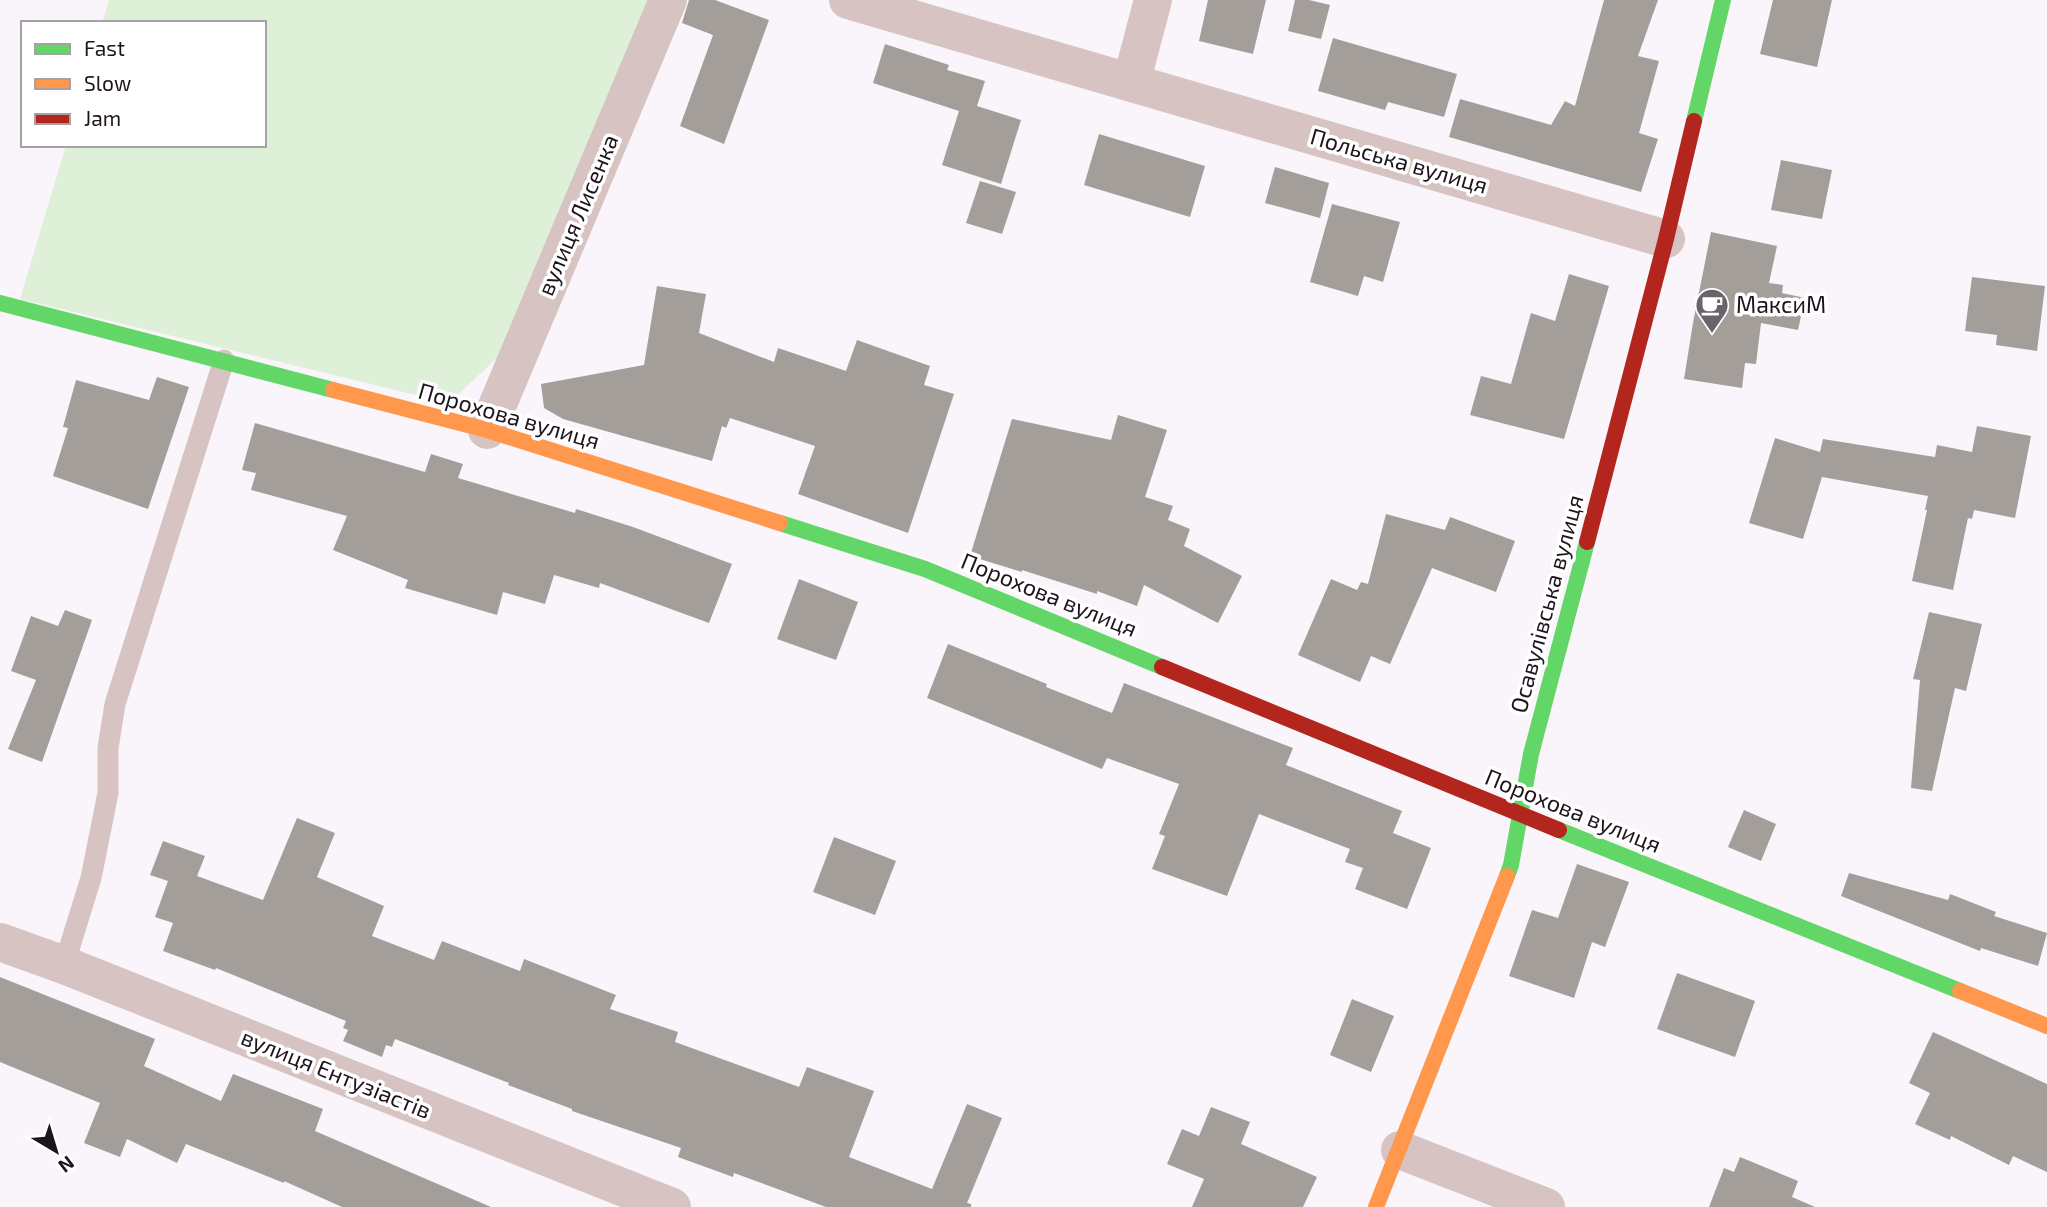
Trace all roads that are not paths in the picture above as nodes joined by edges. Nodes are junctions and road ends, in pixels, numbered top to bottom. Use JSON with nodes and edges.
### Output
{"nodes":[{"id":1,"x":668,"y":0,"type":"edge"},
{"id":2,"x":848,"y":0,"type":"edge"},
{"id":3,"x":1153,"y":0,"type":"edge"},
{"id":4,"x":1723,"y":0,"type":"edge"},
{"id":5,"x":1131,"y":83,"type":"junction"},
{"id":6,"x":1667,"y":239,"type":"junction"},
{"id":7,"x":0,"y":303,"type":"edge"},
{"id":8,"x":224,"y":360,"type":"junction"},
{"id":9,"x":487,"y":430,"type":"junction"},
{"id":10,"x":1521,"y":815,"type":"junction"},
{"id":11,"x":0,"y":942,"type":"edge"},
{"id":12,"x":64,"y":965,"type":"junction"},
{"id":13,"x":2047,"y":1026,"type":"edge"},
{"id":14,"x":1400,"y":1150,"type":"junction"},
{"id":15,"x":672,"y":1207,"type":"edge"},
{"id":16,"x":1376,"y":1207,"type":"edge"},
{"id":17,"x":1546,"y":1207,"type":"edge"}],
"edges":[{"from":1,"to":9,"type":"street","name":"вулиця Лисенка"},
{"from":2,"to":5,"type":"street","name":"Польська вулиця"},
{"from":3,"to":5,"type":"street"},
{"from":4,"to":6,"type":"street","name":"Осавулівська вулиця"},
{"from":5,"to":6,"type":"street","name":"Польська вулиця"},
{"from":6,"to":10,"type":"street","name":"Осавулівська вулиця"},
{"from":7,"to":8,"type":"street","name":"Порохова вулиця"},
{"from":8,"to":9,"type":"street","name":"Порохова вулиця"},
{"from":8,"to":12,"type":"lane"},
{"from":9,"to":10,"type":"street","name":"Порохова вулиця"},
{"from":10,"to":13,"type":"street","name":"Порохова вулиця"},
{"from":10,"to":14,"type":"street","name":"Осавулівська вулиця"},
{"from":11,"to":12,"type":"street","name":"вулиця Ентузіастів"},
{"from":12,"to":15,"type":"street","name":"вулиця Ентузіастів"},
{"from":14,"to":16,"type":"street","name":"Осавулівська вулиця"},
{"from":14,"to":17,"type":"street"}]}
